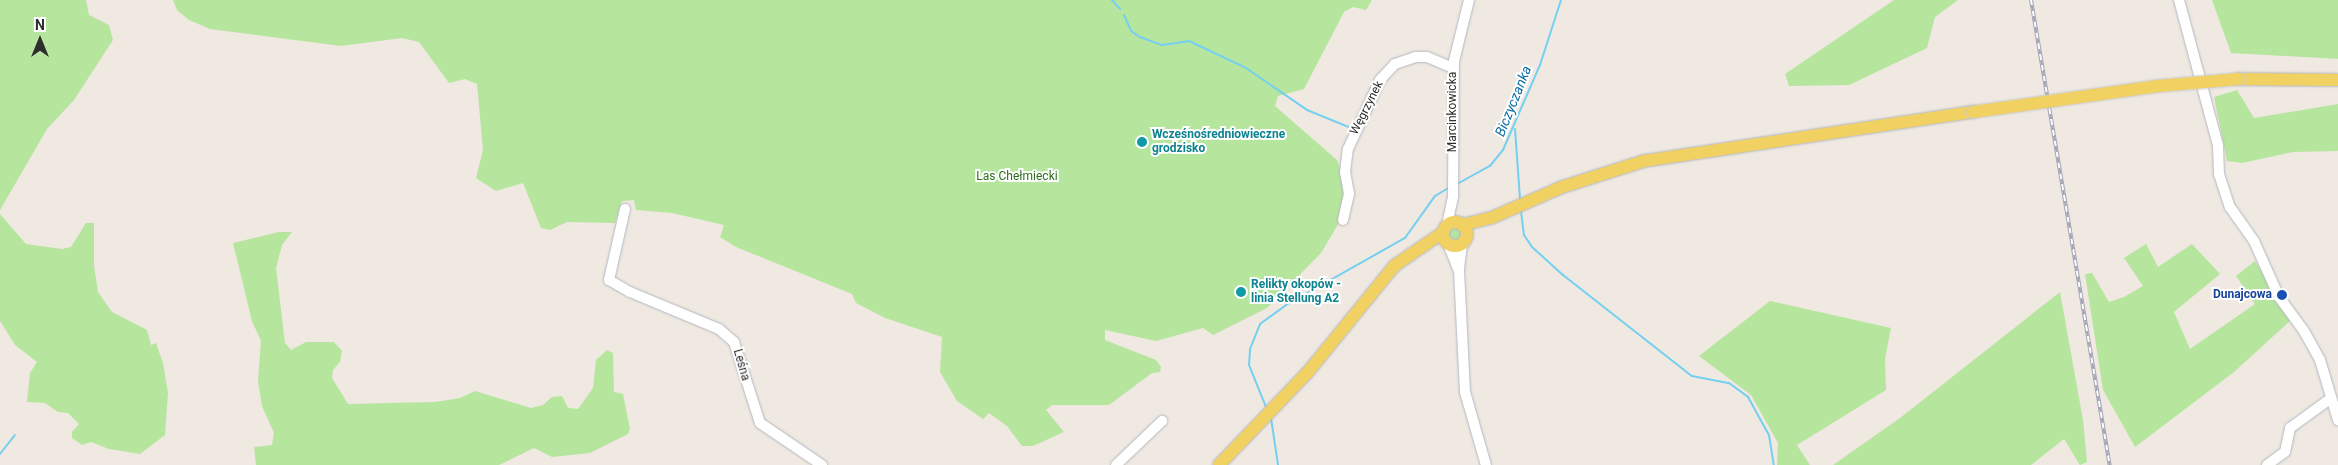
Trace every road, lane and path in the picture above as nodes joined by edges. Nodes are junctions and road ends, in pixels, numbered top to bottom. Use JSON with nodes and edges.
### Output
{"nodes":[{"id":1,"x":1469,"y":0,"type":"edge"},
{"id":2,"x":2179,"y":0,"type":"edge"},
{"id":3,"x":1453,"y":68,"type":"junction"},
{"id":4,"x":2338,"y":80,"type":"edge"},
{"id":5,"x":625,"y":208,"type":"dead end"},
{"id":6,"x":1343,"y":220,"type":"dead end"},
{"id":7,"x":1454,"y":234,"type":"junction"},
{"id":8,"x":2330,"y":399,"type":"junction"},
{"id":9,"x":2338,"y":420,"type":"edge"},
{"id":10,"x":1162,"y":421,"type":"dead end"},
{"id":11,"x":822,"y":465,"type":"edge"},
{"id":12,"x":1116,"y":465,"type":"edge"},
{"id":13,"x":1219,"y":465,"type":"edge"},
{"id":14,"x":1486,"y":465,"type":"edge"},
{"id":15,"x":2267,"y":465,"type":"edge"}],
"edges":[{"from":1,"to":3,"type":"street","name":"Marcinkowicka"},
{"from":2,"to":8,"type":"street"},
{"from":3,"to":6,"type":"street","name":"Węgrzynek"},
{"from":3,"to":7,"type":"street","name":"Marcinkowicka"},
{"from":4,"to":7,"type":"main road","bridge":true},
{"from":5,"to":11,"type":"street","name":"Leśna"},
{"from":7,"to":13,"type":"main road"},
{"from":7,"to":14,"type":"street","name":"Marcinkowicka"},
{"from":8,"to":9,"type":"street"},
{"from":8,"to":15,"type":"street"},
{"from":10,"to":12,"type":"street"}]}
